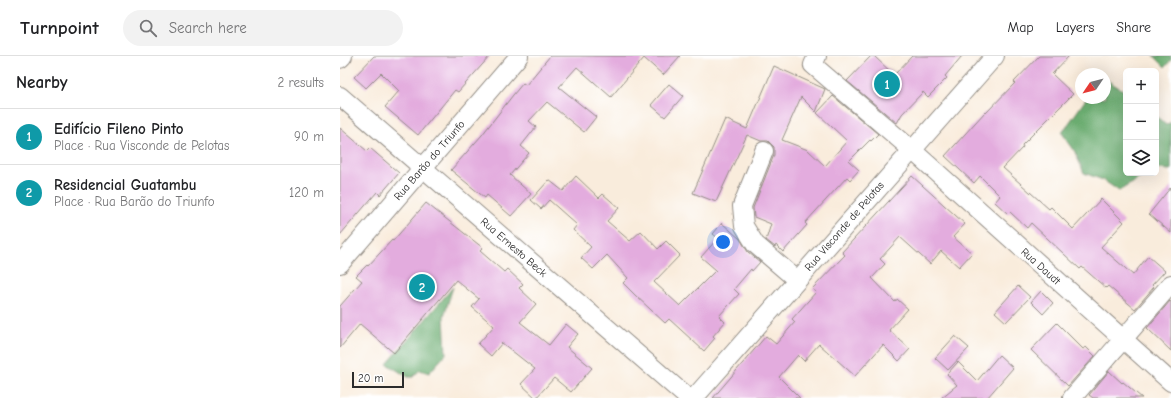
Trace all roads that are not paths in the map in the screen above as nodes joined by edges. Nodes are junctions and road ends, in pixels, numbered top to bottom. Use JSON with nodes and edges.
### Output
{"nodes":[{"id":1,"x":343,"y":56,"type":"edge"},
{"id":2,"x":518,"y":56,"type":"edge"},
{"id":3,"x":817,"y":56,"type":"edge"},
{"id":4,"x":995,"y":56,"type":"edge"},
{"id":5,"x":340,"y":59,"type":"edge"},
{"id":6,"x":340,"y":96,"type":"edge"},
{"id":7,"x":912,"y":150,"type":"junction"},
{"id":8,"x":764,"y":151,"type":"dead end"},
{"id":9,"x":423,"y":167,"type":"junction"},
{"id":10,"x":340,"y":264,"type":"edge"},
{"id":11,"x":797,"y":280,"type":"junction"},
{"id":12,"x":1171,"y":284,"type":"edge"},
{"id":13,"x":1123,"y":339,"type":"junction"},
{"id":14,"x":1171,"y":382,"type":"edge"},
{"id":15,"x":688,"y":398,"type":"edge"},
{"id":16,"x":694,"y":398,"type":"edge"},
{"id":17,"x":1072,"y":398,"type":"edge"}],
"edges":[{"from":1,"to":5,"type":"street"},
{"from":2,"to":9,"type":"street","name":"Rua Barão do Triunfo"},
{"from":3,"to":7,"type":"street","name":"Rua Daudt"},
{"from":4,"to":7,"type":"street","name":"Rua Visconde de Pelotas"},
{"from":6,"to":9,"type":"street","name":"Rua Ernesto Beck"},
{"from":7,"to":11,"type":"street","name":"Rua Visconde de Pelotas"},
{"from":7,"to":13,"type":"street","name":"Rua Daudt"},
{"from":8,"to":11,"type":"street"},
{"from":9,"to":10,"type":"street","name":"Rua Barão do Triunfo"},
{"from":9,"to":15,"type":"street","name":"Rua Ernesto Beck"},
{"from":11,"to":16,"type":"street","name":"Rua Visconde de Pelotas"},
{"from":12,"to":13,"type":"street"},
{"from":13,"to":14,"type":"street","name":"Rua Daudt"},
{"from":13,"to":17,"type":"street"}]}
